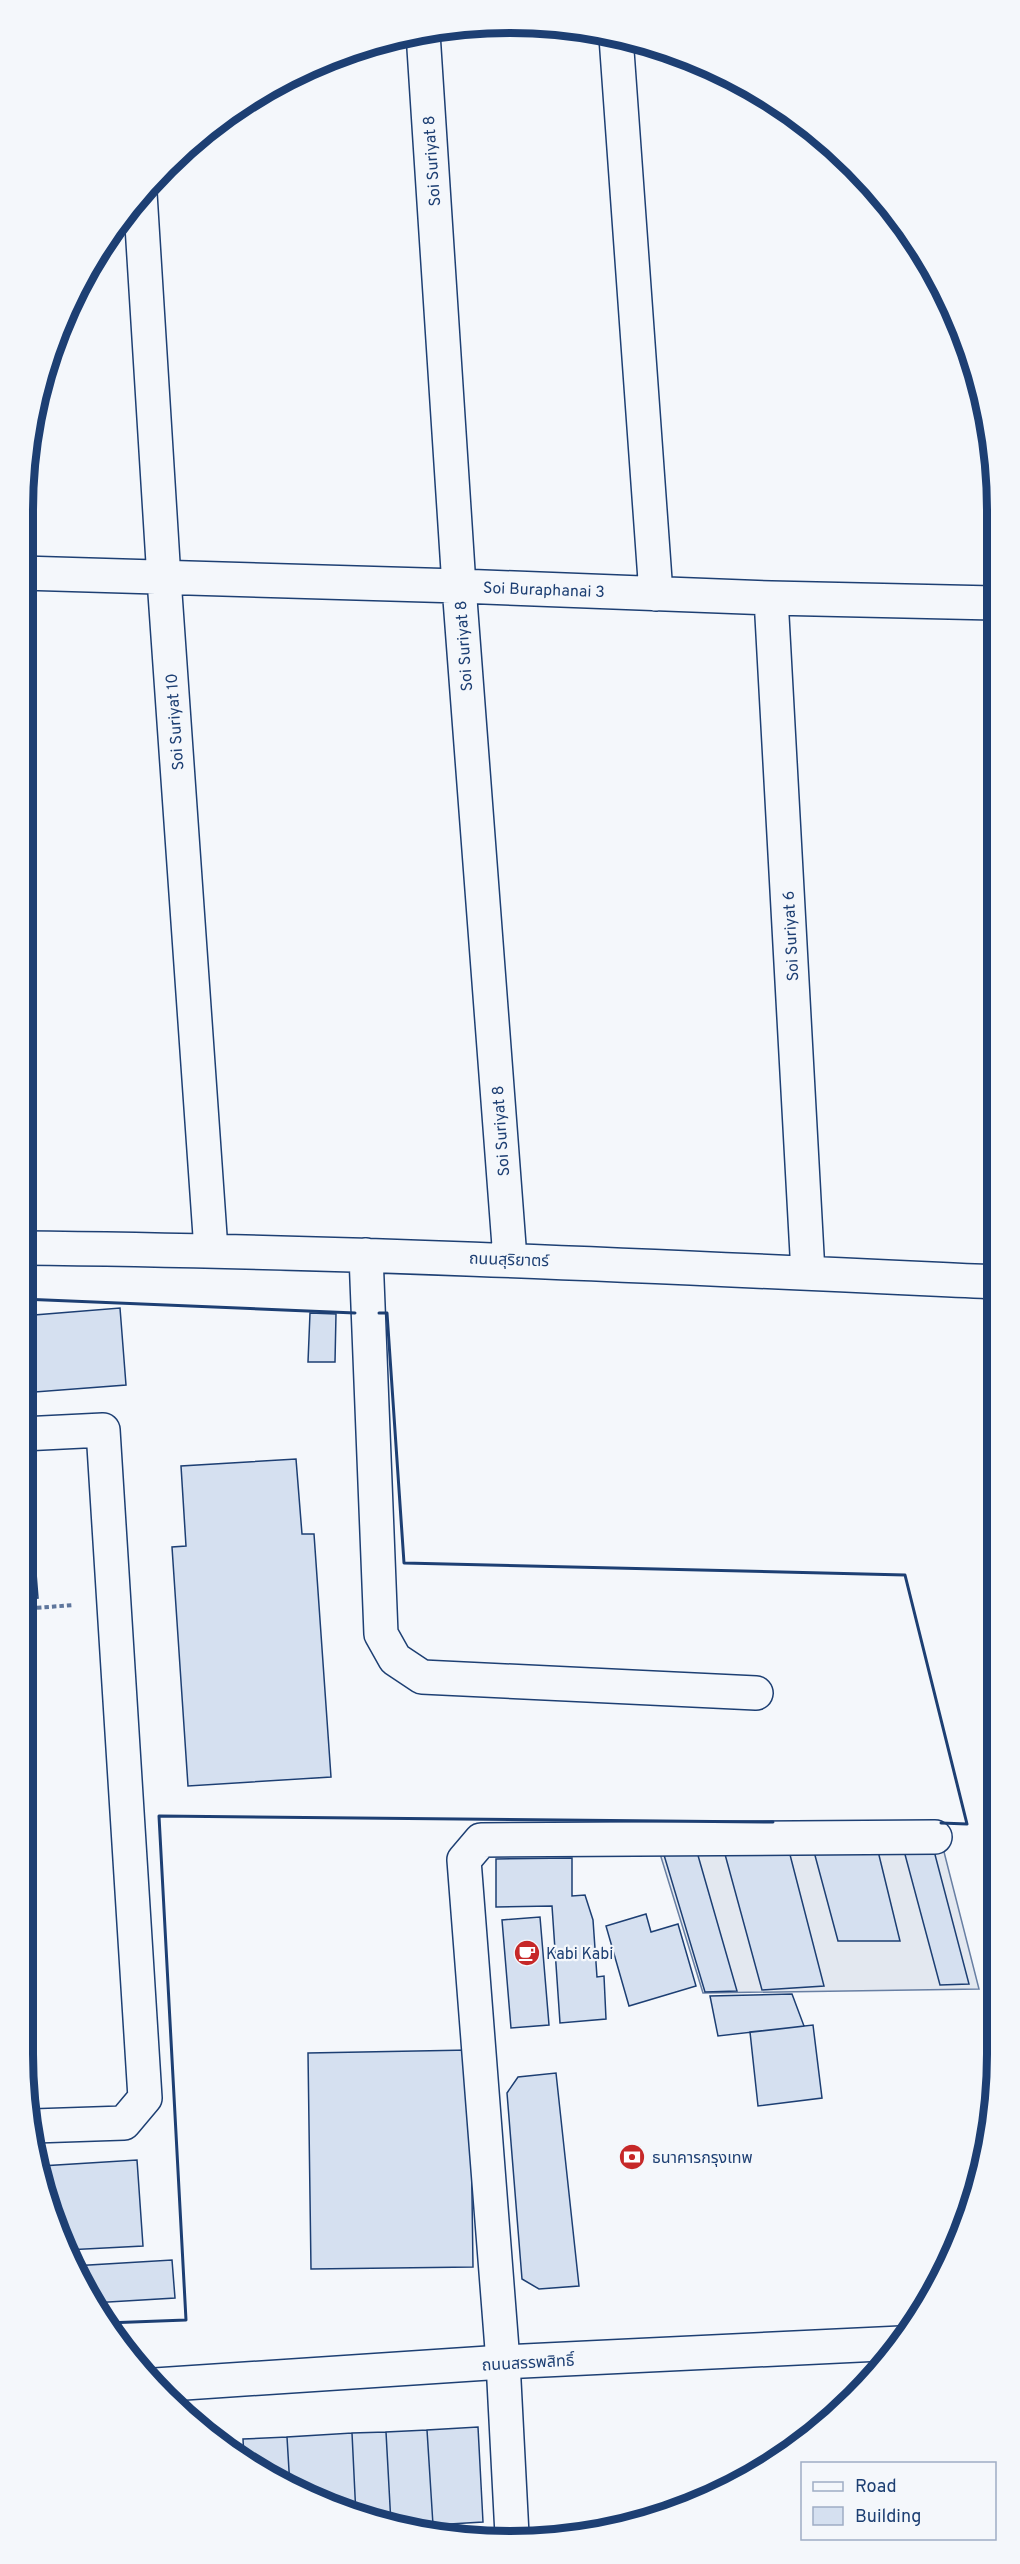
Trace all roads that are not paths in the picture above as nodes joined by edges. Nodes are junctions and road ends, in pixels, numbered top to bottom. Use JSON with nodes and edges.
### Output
{"nodes":[{"id":1,"x":424,"y":41,"type":"edge"},
{"id":2,"x":617,"y":45,"type":"edge"},
{"id":3,"x":141,"y":208,"type":"edge"},
{"id":4,"x":33,"y":573,"type":"edge"},
{"id":5,"x":164,"y":579,"type":"junction"},
{"id":6,"x":459,"y":586,"type":"junction"},
{"id":7,"x":656,"y":594,"type":"junction"},
{"id":8,"x":771,"y":598,"type":"junction"},
{"id":9,"x":987,"y":603,"type":"edge"},
{"id":10,"x":33,"y":1248,"type":"edge"},
{"id":11,"x":212,"y":1250,"type":"junction"},
{"id":12,"x":366,"y":1255,"type":"junction"},
{"id":13,"x":510,"y":1259,"type":"junction"},
{"id":14,"x":808,"y":1273,"type":"junction"},
{"id":15,"x":987,"y":1282,"type":"edge"},
{"id":16,"x":33,"y":1433,"type":"edge"},
{"id":17,"x":756,"y":1693,"type":"dead end"},
{"id":18,"x":935,"y":1837,"type":"dead end"},
{"id":19,"x":39,"y":2126,"type":"edge"},
{"id":20,"x":888,"y":2344,"type":"edge"},
{"id":21,"x":503,"y":2362,"type":"junction"},
{"id":22,"x":166,"y":2384,"type":"edge"},
{"id":23,"x":512,"y":2531,"type":"edge"}],
"edges":[{"from":1,"to":6,"type":"street","name":"Soi Suriyat 8"},
{"from":2,"to":7,"type":"street"},
{"from":3,"to":5,"type":"street","name":"Soi Suriyat 10"},
{"from":4,"to":5,"type":"street","name":"Soi Buraphanai 3"},
{"from":5,"to":6,"type":"street","name":"Soi Buraphanai 3"},
{"from":5,"to":11,"type":"street","name":"Soi Suriyat 10"},
{"from":6,"to":7,"type":"street","name":"Soi Buraphanai 3"},
{"from":6,"to":13,"type":"street","name":"Soi Suriyat 8"},
{"from":7,"to":8,"type":"street","name":"Soi Buraphanai 3"},
{"from":8,"to":9,"type":"street","name":"Soi Buraphanai 3"},
{"from":8,"to":14,"type":"street","name":"Soi Suriyat 6"},
{"from":10,"to":11,"type":"street","name":"ถนนสุริยาตร์"},
{"from":11,"to":12,"type":"street","name":"ถนนสุริยาตร์"},
{"from":12,"to":13,"type":"street","name":"ถนนสุริยาตร์"},
{"from":12,"to":17,"type":"street"},
{"from":13,"to":14,"type":"street","name":"ถนนสุริยาตร์"},
{"from":14,"to":15,"type":"street","name":"ถนนสุริยาตร์"},
{"from":16,"to":19,"type":"street"},
{"from":18,"to":21,"type":"street"},
{"from":20,"to":21,"type":"street","name":"ถนนสรรพสิทธิ์"},
{"from":21,"to":22,"type":"street","name":"ถนนสรรพสิทธิ์"},
{"from":21,"to":23,"type":"street"}]}
